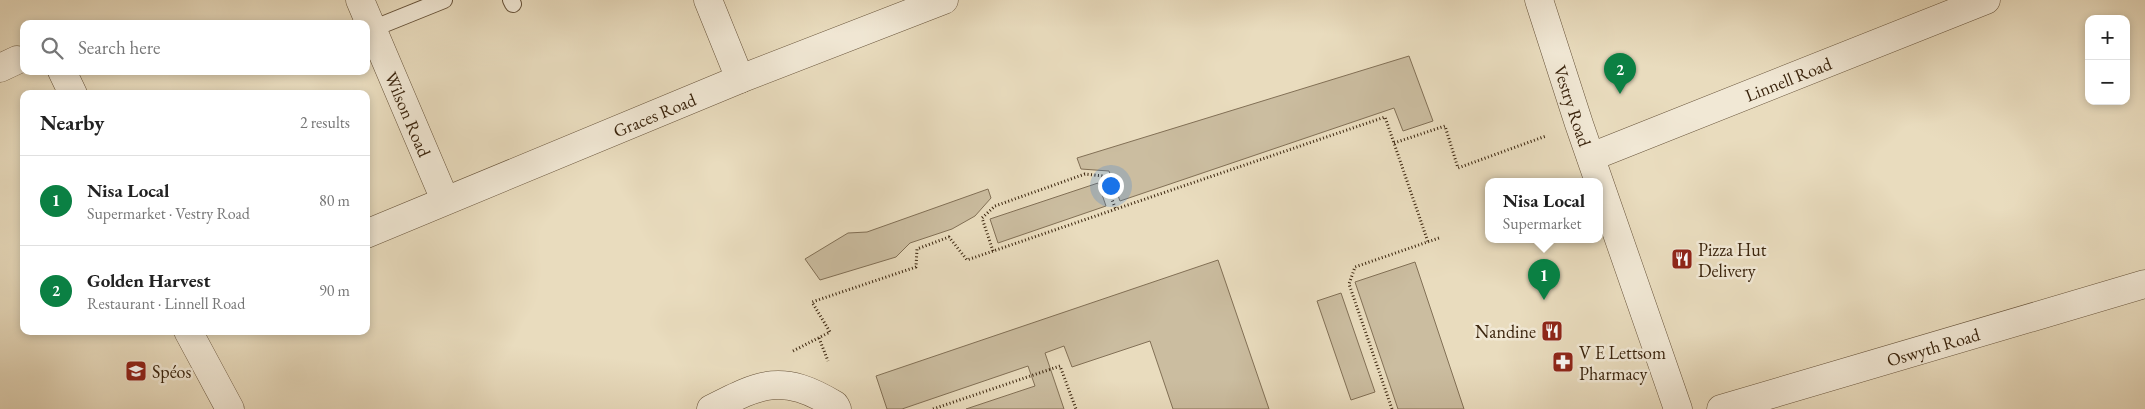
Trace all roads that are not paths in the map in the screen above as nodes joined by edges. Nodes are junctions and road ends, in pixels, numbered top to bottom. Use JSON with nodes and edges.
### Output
{"nodes":[{"id":1,"x":360,"y":0,"type":"edge"},
{"id":2,"x":444,"y":0,"type":"edge"},
{"id":3,"x":708,"y":0,"type":"edge"},
{"id":4,"x":944,"y":0,"type":"edge"},
{"id":5,"x":1539,"y":0,"type":"edge"},
{"id":6,"x":1986,"y":0,"type":"edge"},
{"id":7,"x":368,"y":20,"type":"edge"},
{"id":8,"x":370,"y":24,"type":"edge"},
{"id":9,"x":372,"y":29,"type":"junction"},
{"id":10,"x":64,"y":75,"type":"edge"},
{"id":11,"x":740,"y":79,"type":"junction"},
{"id":12,"x":71,"y":90,"type":"edge"},
{"id":13,"x":1591,"y":157,"type":"junction"},
{"id":14,"x":1598,"y":178,"type":"edge"},
{"id":15,"x":1603,"y":192,"type":"edge"},
{"id":16,"x":445,"y":200,"type":"junction"},
{"id":17,"x":370,"y":232,"type":"edge"},
{"id":18,"x":2145,"y":284,"type":"edge"},
{"id":19,"x":190,"y":335,"type":"edge"},
{"id":20,"x":230,"y":409,"type":"edge"},
{"id":21,"x":711,"y":409,"type":"edge"},
{"id":22,"x":837,"y":409,"type":"edge"},
{"id":23,"x":1678,"y":409,"type":"edge"},
{"id":24,"x":1721,"y":409,"type":"edge"}],
"edges":[{"from":1,"to":7,"type":"street","name":"Wilson Road"},
{"from":2,"to":9,"type":"lane"},
{"from":3,"to":11,"type":"street"},
{"from":4,"to":11,"type":"street","name":"Graces Road"},
{"from":5,"to":13,"type":"street","name":"Vestry Road"},
{"from":6,"to":13,"type":"street","name":"Linnell Road"},
{"from":8,"to":9,"type":"street","name":"Wilson Road"},
{"from":9,"to":16,"type":"street","name":"Wilson Road"},
{"from":10,"to":12,"type":"street"},
{"from":11,"to":16,"type":"street","name":"Graces Road"},
{"from":13,"to":14,"type":"street","name":"Vestry Road"},
{"from":15,"to":23,"type":"street","name":"Vestry Road"},
{"from":16,"to":17,"type":"street","name":"Graces Road"},
{"from":18,"to":24,"type":"street","name":"Oswyth Road"},
{"from":19,"to":20,"type":"street"},
{"from":21,"to":22,"type":"street"}]}
